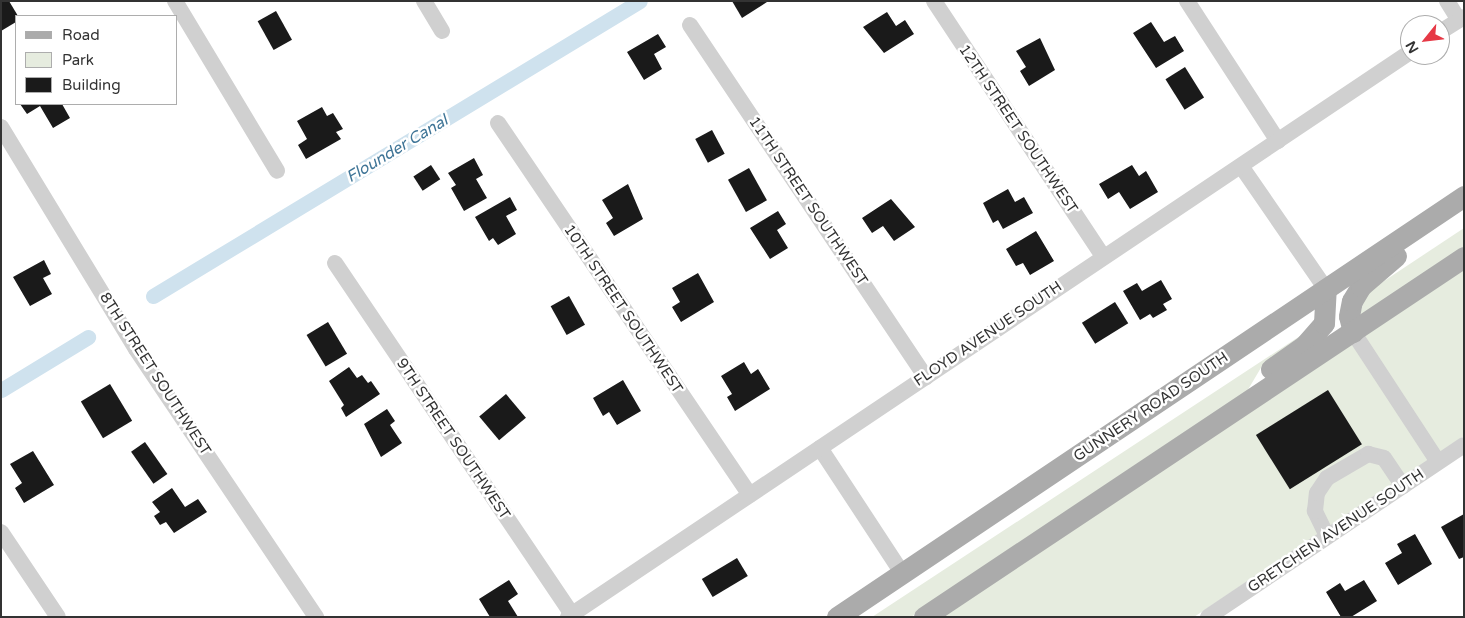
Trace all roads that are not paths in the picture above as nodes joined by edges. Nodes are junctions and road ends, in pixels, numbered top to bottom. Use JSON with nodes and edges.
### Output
{"nodes":[{"id":1,"x":175,"y":1,"type":"edge"},
{"id":2,"x":424,"y":1,"type":"edge"},
{"id":3,"x":934,"y":1,"type":"edge"},
{"id":4,"x":1187,"y":1,"type":"edge"},
{"id":5,"x":1447,"y":1,"type":"edge"},
{"id":6,"x":1461,"y":18,"type":"edge"},
{"id":7,"x":690,"y":24,"type":"dead end"},
{"id":8,"x":1450,"y":25,"type":"edge"},
{"id":9,"x":442,"y":31,"type":"dead end"},
{"id":10,"x":1400,"y":59,"type":"edge"},
{"id":11,"x":498,"y":122,"type":"dead end"},
{"id":12,"x":1,"y":127,"type":"edge"},
{"id":13,"x":1278,"y":141,"type":"junction"},
{"id":14,"x":1240,"y":166,"type":"junction"},
{"id":15,"x":277,"y":171,"type":"dead end"},
{"id":16,"x":1464,"y":196,"type":"edge"},
{"id":17,"x":1416,"y":227,"type":"junction"},
{"id":18,"x":1103,"y":256,"type":"junction"},
{"id":19,"x":1464,"y":257,"type":"edge"},
{"id":20,"x":334,"y":263,"type":"dead end"},
{"id":21,"x":1326,"y":289,"type":"junction"},
{"id":22,"x":1353,"y":332,"type":"junction"},
{"id":23,"x":926,"y":377,"type":"junction"},
{"id":24,"x":1253,"y":398,"type":"junction"},
{"id":25,"x":1464,"y":445,"type":"edge"},
{"id":26,"x":820,"y":448,"type":"junction"},
{"id":27,"x":1438,"y":462,"type":"junction"},
{"id":28,"x":1403,"y":486,"type":"junction"},
{"id":29,"x":750,"y":495,"type":"junction"},
{"id":30,"x":1,"y":532,"type":"edge"},
{"id":31,"x":1327,"y":536,"type":"junction"},
{"id":32,"x":902,"y":573,"type":"junction"},
{"id":33,"x":570,"y":615,"type":"edge"},
{"id":34,"x":58,"y":617,"type":"edge"},
{"id":35,"x":316,"y":617,"type":"edge"},
{"id":36,"x":837,"y":617,"type":"edge"},
{"id":37,"x":924,"y":617,"type":"edge"},
{"id":38,"x":1208,"y":617,"type":"edge"}],
"edges":[{"from":1,"to":15,"type":"street"},
{"from":2,"to":9,"type":"street"},
{"from":3,"to":18,"type":"street","name":"12TH STREET SOUTHWEST"},
{"from":4,"to":13,"type":"street"},
{"from":5,"to":6,"type":"street"},
{"from":6,"to":8,"type":"street"},
{"from":7,"to":23,"type":"street","name":"11TH STREET SOUTHWEST"},
{"from":10,"to":13,"type":"street","name":"FLOYD AVENUE SOUTH"},
{"from":11,"to":29,"type":"street","name":"10TH STREET SOUTHWEST"},
{"from":12,"to":35,"type":"street","name":"8TH STREET SOUTHWEST"},
{"from":13,"to":14,"type":"street","name":"FLOYD AVENUE SOUTH"},
{"from":14,"to":18,"type":"street","name":"FLOYD AVENUE SOUTH"},
{"from":14,"to":21,"type":"street"},
{"from":16,"to":17,"type":"main road","name":"GUNNERY ROAD SOUTH"},
{"from":17,"to":21,"type":"main road","name":"GUNNERY ROAD SOUTH"},
{"from":17,"to":22,"type":"main road"},
{"from":18,"to":23,"type":"street","name":"FLOYD AVENUE SOUTH"},
{"from":19,"to":22,"type":"main road"},
{"from":20,"to":33,"type":"street","name":"9TH STREET SOUTHWEST"},
{"from":21,"to":24,"type":"main road"},
{"from":21,"to":32,"type":"main road","name":"GUNNERY ROAD SOUTH"},
{"from":22,"to":24,"type":"main road"},
{"from":22,"to":27,"type":"street"},
{"from":23,"to":26,"type":"street","name":"FLOYD AVENUE SOUTH"},
{"from":24,"to":37,"type":"main road"},
{"from":25,"to":27,"type":"street","name":"GRETCHEN AVENUE SOUTH"},
{"from":26,"to":29,"type":"street","name":"FLOYD AVENUE SOUTH"},
{"from":26,"to":32,"type":"street"},
{"from":27,"to":28,"type":"street","name":"GRETCHEN AVENUE SOUTH"},
{"from":28,"to":31,"type":"street","name":"GRETCHEN AVENUE SOUTH"},
{"from":28,"to":31,"type":"street"},
{"from":29,"to":33,"type":"street","name":"FLOYD AVENUE SOUTH"},
{"from":30,"to":34,"type":"street"},
{"from":31,"to":38,"type":"street","name":"GRETCHEN AVENUE SOUTH"},
{"from":32,"to":36,"type":"main road","name":"GUNNERY ROAD SOUTH"}]}
